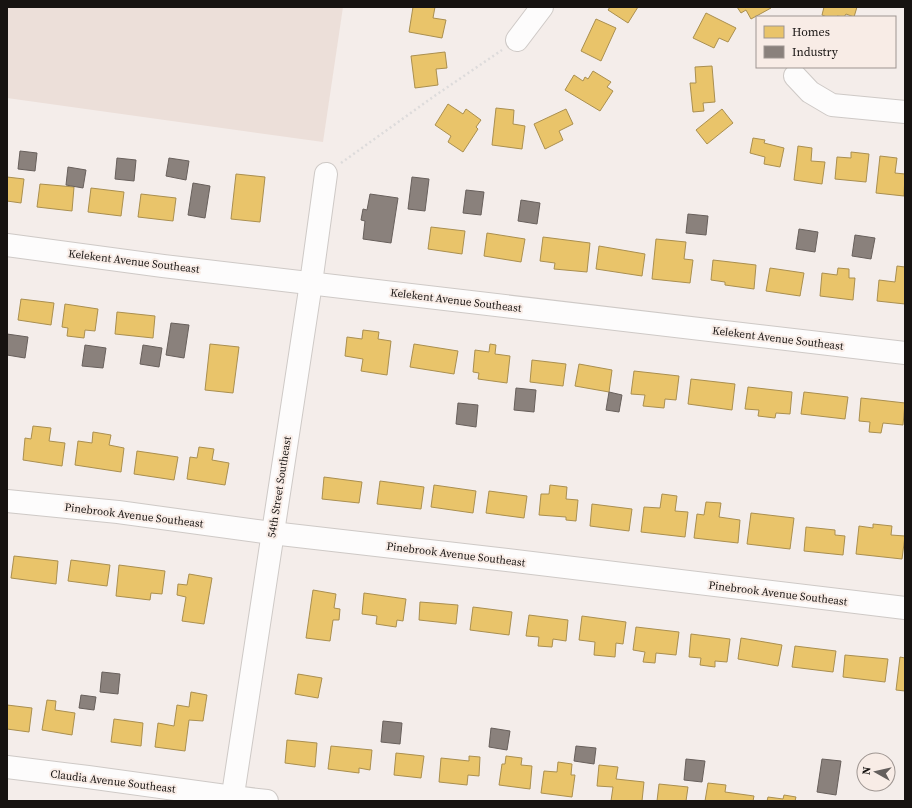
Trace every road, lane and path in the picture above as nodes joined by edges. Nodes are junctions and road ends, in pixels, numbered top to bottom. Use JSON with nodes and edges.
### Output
{"nodes":[{"id":1,"x":542,"y":7,"type":"edge"},
{"id":2,"x":517,"y":40,"type":"joint"},
{"id":3,"x":796,"y":76,"type":"dead end"},
{"id":4,"x":905,"y":112,"type":"edge"},
{"id":5,"x":326,"y":174,"type":"joint"},
{"id":6,"x":7,"y":245,"type":"edge"},
{"id":7,"x":311,"y":282,"type":"junction"},
{"id":8,"x":905,"y":353,"type":"edge"},
{"id":9,"x":7,"y":501,"type":"edge"},
{"id":10,"x":272,"y":533,"type":"junction"},
{"id":11,"x":905,"y":608,"type":"edge"},
{"id":12,"x":7,"y":767,"type":"edge"},
{"id":13,"x":232,"y":799,"type":"edge"},
{"id":14,"x":267,"y":801,"type":"edge"}],
"edges":[{"from":1,"to":2,"type":"street"},
{"from":2,"to":5,"type":"path"},
{"from":3,"to":4,"type":"street"},
{"from":5,"to":7,"type":"street","name":"54th Street Southeast"},
{"from":6,"to":7,"type":"street","name":"Kelekent Avenue Southeast"},
{"from":7,"to":8,"type":"street","name":"Kelekent Avenue Southeast"},
{"from":7,"to":10,"type":"street","name":"54th Street Southeast"},
{"from":9,"to":10,"type":"street","name":"Pinebrook Avenue Southeast"},
{"from":10,"to":11,"type":"street","name":"Pinebrook Avenue Southeast"},
{"from":10,"to":13,"type":"street","name":"54th Street Southeast"},
{"from":12,"to":13,"type":"street","name":"Claudia Avenue Southeast"},
{"from":13,"to":14,"type":"street","name":"Claudia Avenue Southeast"}]}
